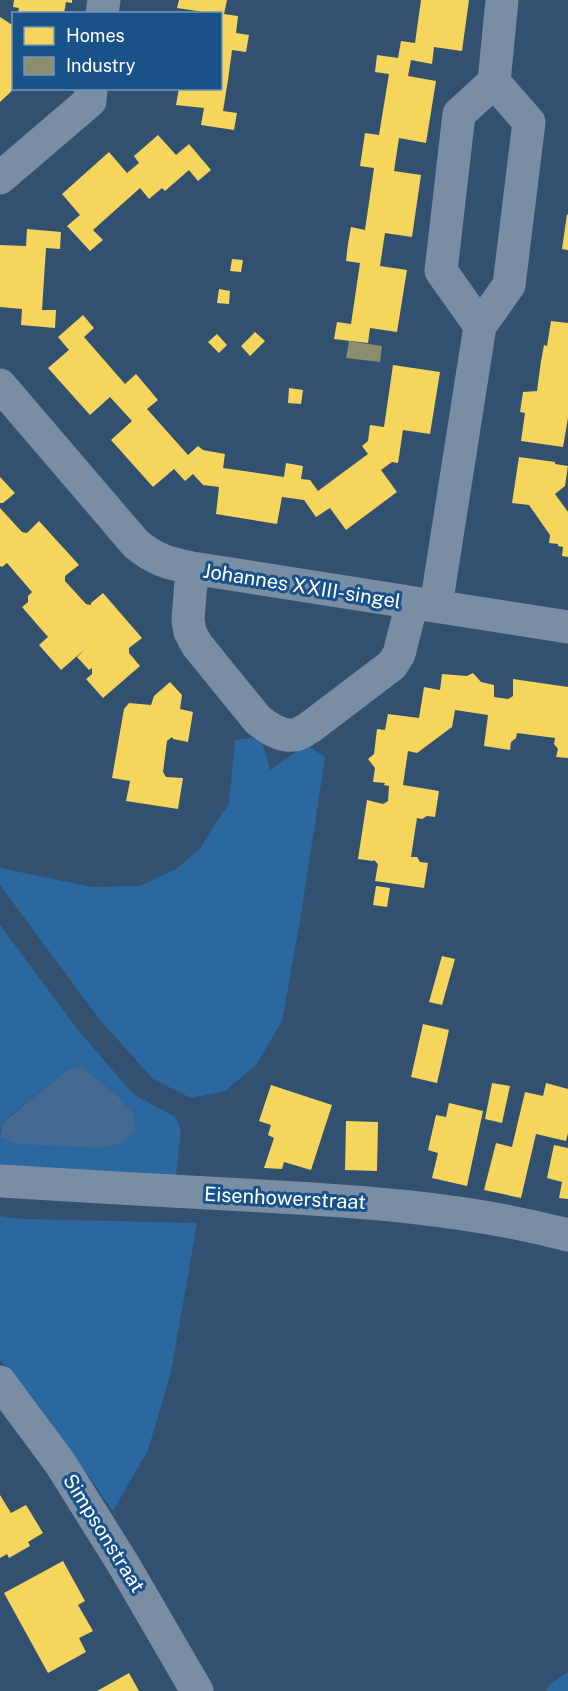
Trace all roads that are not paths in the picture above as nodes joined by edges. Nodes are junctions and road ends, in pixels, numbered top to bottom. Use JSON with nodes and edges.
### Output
{"nodes":[{"id":1,"x":502,"y":0,"type":"edge"},
{"id":2,"x":494,"y":81,"type":"junction"},
{"id":3,"x":92,"y":90,"type":"edge"},
{"id":4,"x":0,"y":178,"type":"edge"},
{"id":5,"x":480,"y":326,"type":"junction"},
{"id":6,"x":0,"y":385,"type":"edge"},
{"id":7,"x":192,"y":568,"type":"junction"},
{"id":8,"x":424,"y":604,"type":"junction"},
{"id":9,"x":568,"y":627,"type":"edge"},
{"id":10,"x":0,"y":1181,"type":"edge"},
{"id":11,"x":568,"y":1235,"type":"edge"},
{"id":12,"x":0,"y":1382,"type":"edge"},
{"id":13,"x":197,"y":1691,"type":"edge"}],
"edges":[{"from":1,"to":2,"type":"street"},
{"from":2,"to":5,"type":"street"},
{"from":2,"to":5,"type":"street"},
{"from":3,"to":4,"type":"street"},
{"from":5,"to":8,"type":"street"},
{"from":6,"to":7,"type":"street","name":"Johannes XXIII-singel"},
{"from":7,"to":8,"type":"street","name":"Johannes XXIII-singel"},
{"from":7,"to":8,"type":"street","name":"Johannes XXIII-singel"},
{"from":8,"to":9,"type":"street","name":"Johannes XXIII-singel"},
{"from":10,"to":11,"type":"street","name":"Eisenhowerstraat"},
{"from":12,"to":13,"type":"street","name":"Simpsonstraat"}]}
